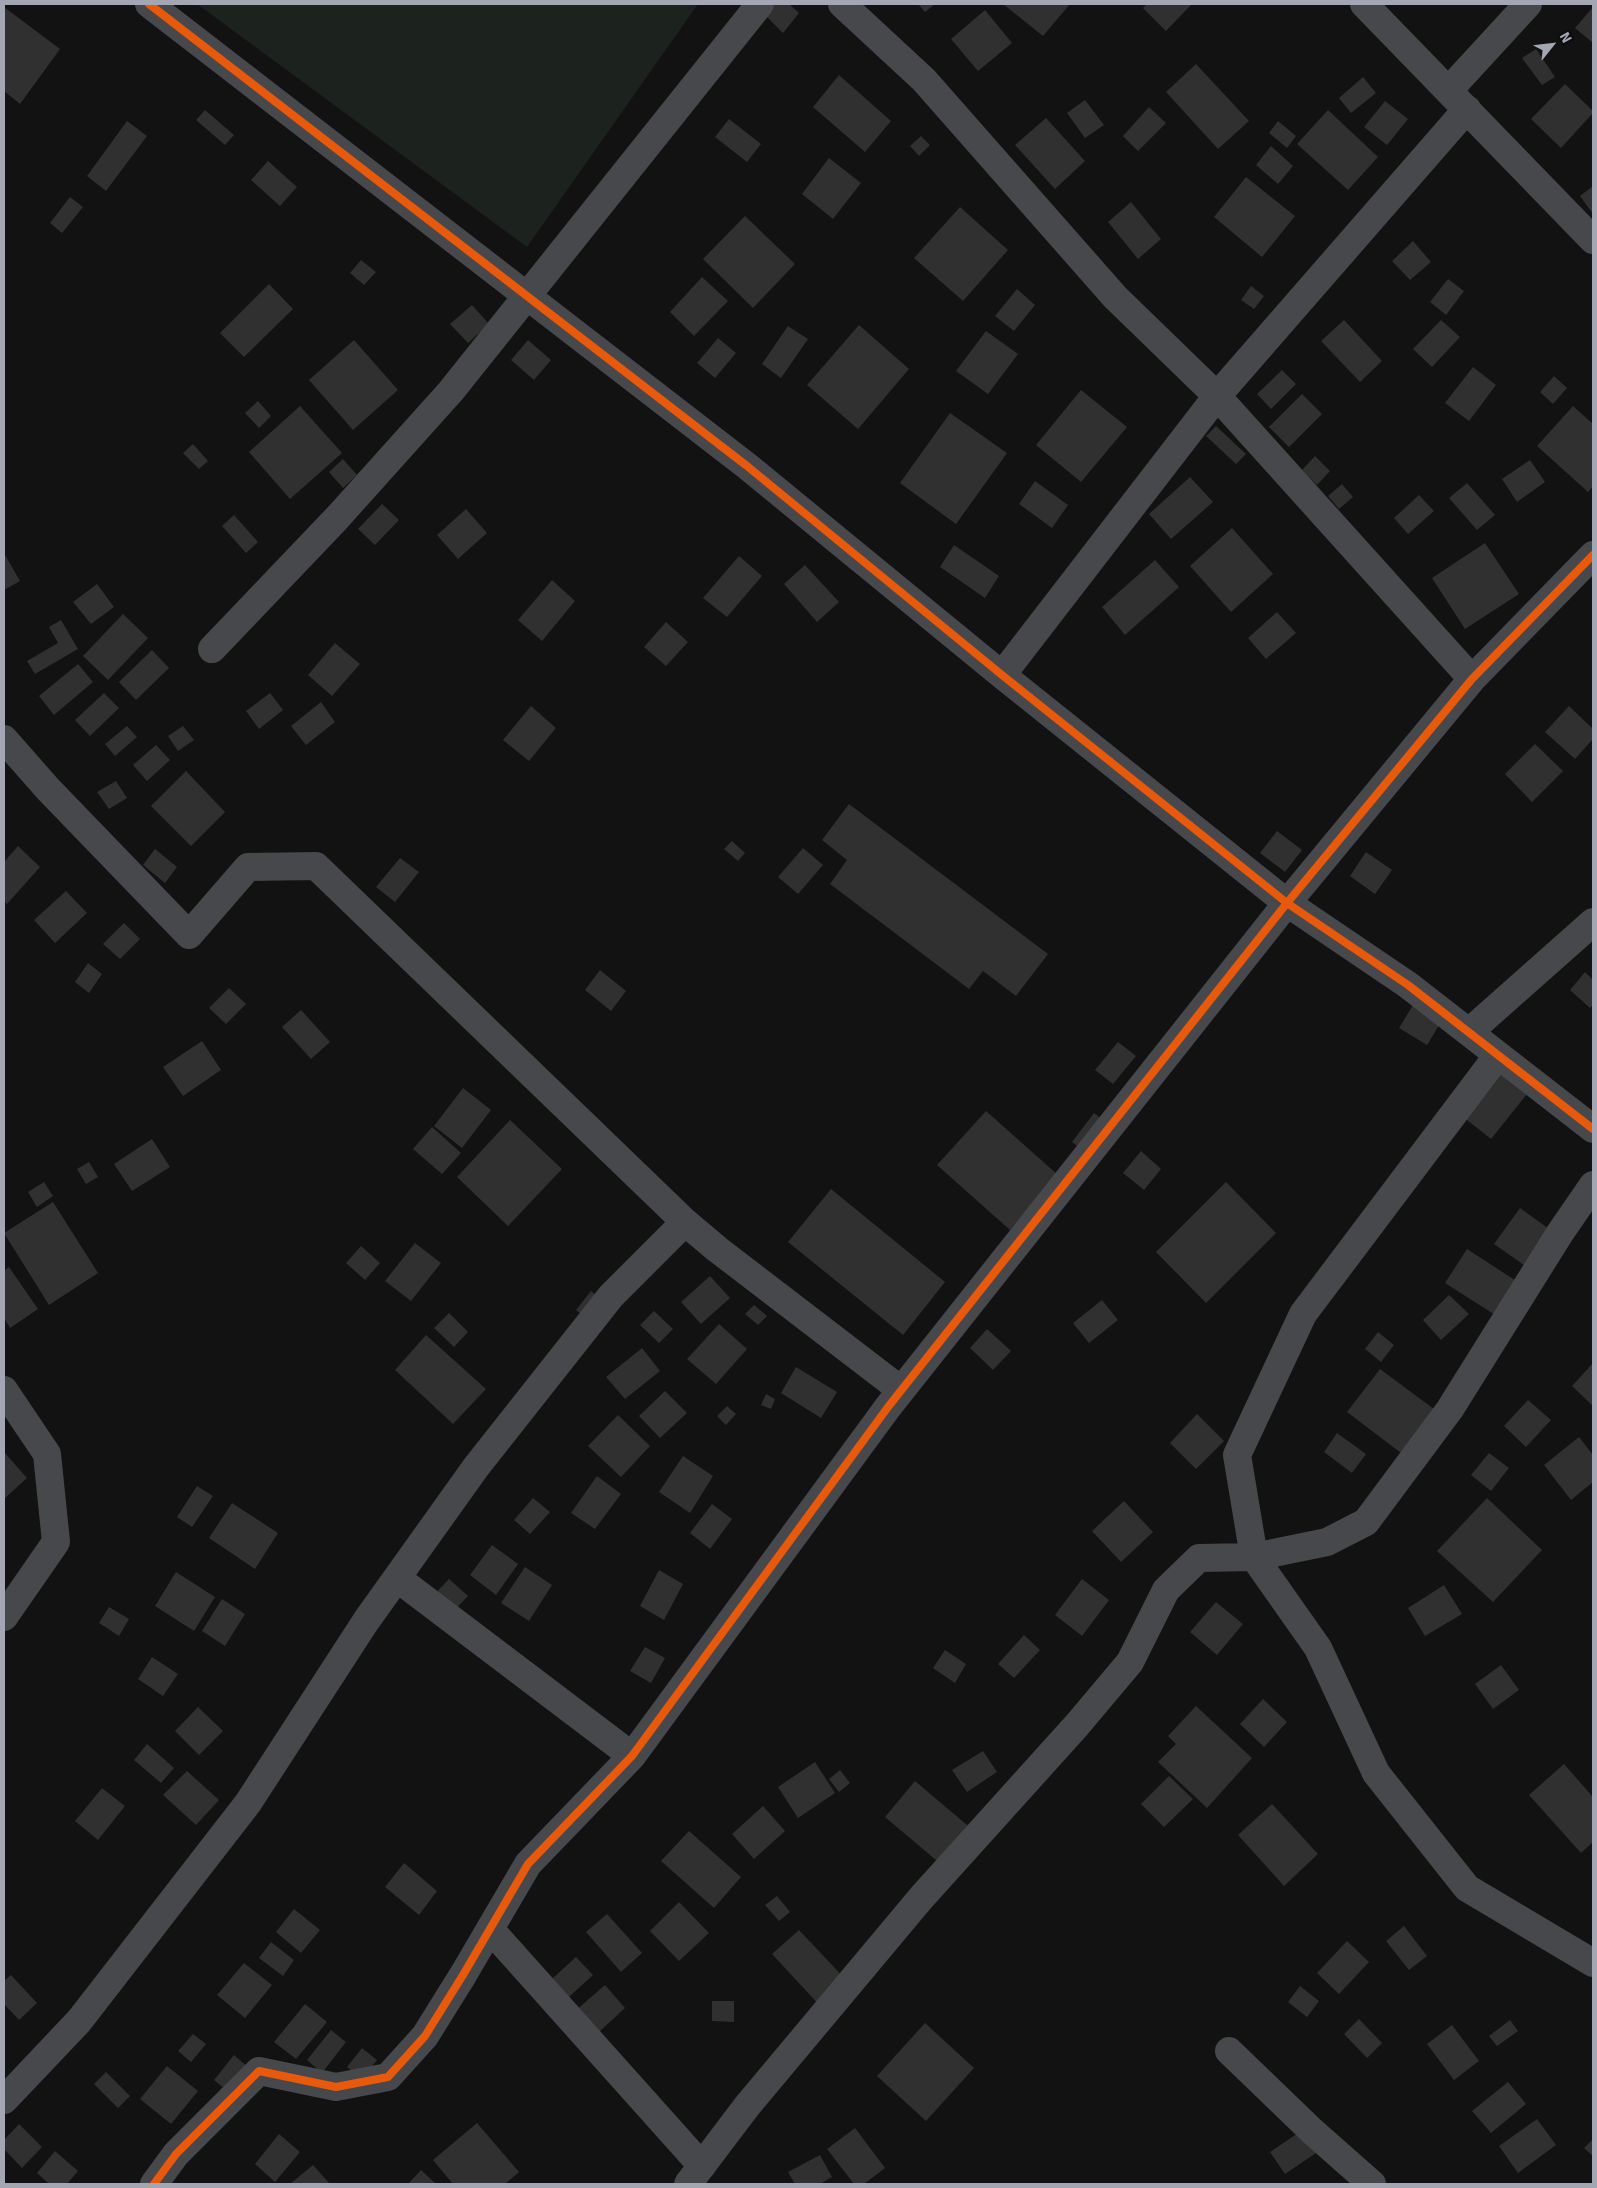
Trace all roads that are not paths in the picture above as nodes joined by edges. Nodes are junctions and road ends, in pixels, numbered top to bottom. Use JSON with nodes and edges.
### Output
{"nodes":[{"id":1,"x":149,"y":4,"type":"edge"},
{"id":2,"x":760,"y":4,"type":"edge"},
{"id":3,"x":842,"y":4,"type":"edge"},
{"id":4,"x":1364,"y":4,"type":"edge"},
{"id":5,"x":1528,"y":4,"type":"edge"},
{"id":6,"x":1458,"y":100,"type":"junction"},
{"id":7,"x":1593,"y":240,"type":"edge"},
{"id":8,"x":528,"y":297,"type":"junction"},
{"id":9,"x":1217,"y":396,"type":"junction"},
{"id":10,"x":1593,"y":555,"type":"edge"},
{"id":11,"x":212,"y":649,"type":"dead end"},
{"id":12,"x":1002,"y":675,"type":"junction"},
{"id":13,"x":1472,"y":678,"type":"junction"},
{"id":14,"x":4,"y":738,"type":"edge"},
{"id":15,"x":1287,"y":903,"type":"junction"},
{"id":16,"x":1593,"y":922,"type":"edge"},
{"id":17,"x":1469,"y":1032,"type":"junction"},
{"id":18,"x":1498,"y":1055,"type":"junction"},
{"id":19,"x":1593,"y":1129,"type":"edge"},
{"id":20,"x":1593,"y":1185,"type":"edge"},
{"id":21,"x":685,"y":1222,"type":"junction"},
{"id":22,"x":4,"y":1390,"type":"edge"},
{"id":23,"x":901,"y":1390,"type":"junction"},
{"id":24,"x":1254,"y":1557,"type":"junction"},
{"id":25,"x":397,"y":1578,"type":"junction"},
{"id":26,"x":4,"y":1617,"type":"edge"},
{"id":27,"x":632,"y":1756,"type":"junction"},
{"id":28,"x":490,"y":1929,"type":"junction"},
{"id":29,"x":1593,"y":1964,"type":"edge"},
{"id":30,"x":1229,"y":2051,"type":"dead end"},
{"id":31,"x":4,"y":2100,"type":"edge"},
{"id":32,"x":695,"y":2175,"type":"edge"},
{"id":33,"x":154,"y":2184,"type":"edge"},
{"id":34,"x":1372,"y":2184,"type":"edge"}],
"edges":[{"from":1,"to":8,"type":"street"},
{"from":2,"to":8,"type":"street"},
{"from":3,"to":9,"type":"street"},
{"from":4,"to":6,"type":"street"},
{"from":5,"to":6,"type":"street"},
{"from":6,"to":7,"type":"street"},
{"from":6,"to":9,"type":"street"},
{"from":8,"to":11,"type":"street"},
{"from":8,"to":12,"type":"street"},
{"from":9,"to":12,"type":"street"},
{"from":9,"to":13,"type":"street"},
{"from":10,"to":13,"type":"street"},
{"from":12,"to":15,"type":"street"},
{"from":13,"to":15,"type":"street"},
{"from":14,"to":21,"type":"street"},
{"from":15,"to":17,"type":"street"},
{"from":15,"to":23,"type":"street"},
{"from":16,"to":17,"type":"street"},
{"from":17,"to":18,"type":"street"},
{"from":18,"to":19,"type":"street"},
{"from":18,"to":24,"type":"street"},
{"from":20,"to":24,"type":"street"},
{"from":21,"to":23,"type":"street"},
{"from":21,"to":25,"type":"street"},
{"from":22,"to":26,"type":"street"},
{"from":23,"to":27,"type":"street"},
{"from":24,"to":29,"type":"street"},
{"from":24,"to":32,"type":"street"},
{"from":25,"to":27,"type":"street"},
{"from":25,"to":31,"type":"street"},
{"from":27,"to":28,"type":"street"},
{"from":28,"to":32,"type":"street"},
{"from":28,"to":33,"type":"street"},
{"from":30,"to":34,"type":"street"}]}
